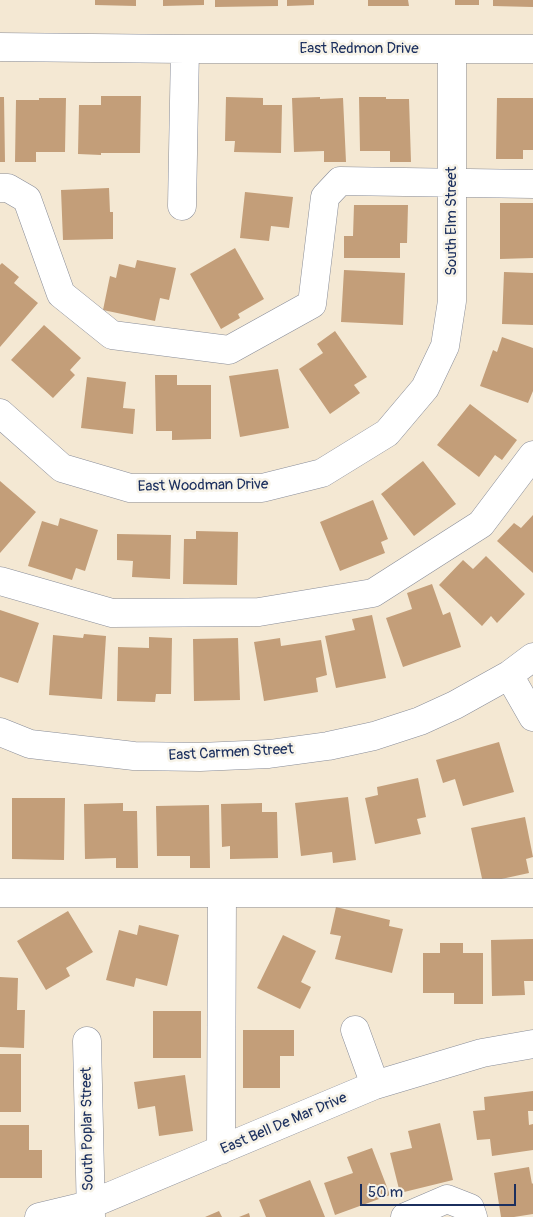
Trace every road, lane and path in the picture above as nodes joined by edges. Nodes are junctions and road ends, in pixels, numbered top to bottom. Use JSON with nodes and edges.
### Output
{"nodes":[{"id":1,"x":0,"y":47,"type":"edge"},
{"id":2,"x":185,"y":49,"type":"junction"},
{"id":3,"x":452,"y":49,"type":"junction"},
{"id":4,"x":533,"y":49,"type":"edge"},
{"id":5,"x":452,"y":183,"type":"junction"},
{"id":6,"x":533,"y":184,"type":"edge"},
{"id":7,"x":0,"y":188,"type":"edge"},
{"id":8,"x":182,"y":206,"type":"dead end"},
{"id":9,"x":425,"y":388,"type":"joint"},
{"id":10,"x":0,"y":413,"type":"edge"},
{"id":11,"x":533,"y":456,"type":"edge"},
{"id":12,"x":0,"y":581,"type":"edge"},
{"id":13,"x":533,"y":657,"type":"edge"},
{"id":14,"x":509,"y":675,"type":"junction"},
{"id":15,"x":533,"y":717,"type":"edge"},
{"id":16,"x":0,"y":732,"type":"edge"},
{"id":17,"x":0,"y":892,"type":"edge"},
{"id":18,"x":222,"y":892,"type":"junction"},
{"id":19,"x":533,"y":893,"type":"edge"},
{"id":20,"x":355,"y":1030,"type":"dead end"},
{"id":21,"x":87,"y":1040,"type":"dead end"},
{"id":22,"x":533,"y":1044,"type":"edge"},
{"id":23,"x":375,"y":1085,"type":"junction"},
{"id":24,"x":221,"y":1150,"type":"junction"},
{"id":25,"x":90,"y":1211,"type":"edge"},
{"id":26,"x":38,"y":1217,"type":"edge"},
{"id":27,"x":405,"y":1217,"type":"edge"},
{"id":28,"x":473,"y":1217,"type":"edge"}],
"edges":[{"from":1,"to":2,"type":"street","name":"East Redmon Drive"},
{"from":2,"to":3,"type":"street","name":"East Redmon Drive"},
{"from":2,"to":8,"type":"street"},
{"from":3,"to":4,"type":"street","name":"East Redmon Drive"},
{"from":3,"to":5,"type":"street","name":"South Elm Street"},
{"from":5,"to":6,"type":"street"},
{"from":5,"to":7,"type":"street"},
{"from":5,"to":9,"type":"street","name":"South Elm Street"},
{"from":9,"to":10,"type":"street","name":"East Woodman Drive"},
{"from":11,"to":12,"type":"street"},
{"from":13,"to":14,"type":"street","name":"East Carmen Street"},
{"from":14,"to":15,"type":"street"},
{"from":14,"to":16,"type":"street","name":"East Carmen Street"},
{"from":17,"to":18,"type":"street"},
{"from":18,"to":19,"type":"street"},
{"from":18,"to":24,"type":"street"},
{"from":20,"to":23,"type":"street"},
{"from":21,"to":25,"type":"street","name":"South Poplar Street"},
{"from":22,"to":23,"type":"street","name":"East Bell De Mar Drive"},
{"from":23,"to":24,"type":"street","name":"East Bell De Mar Drive"},
{"from":24,"to":25,"type":"street","name":"East Bell De Mar Drive"},
{"from":25,"to":26,"type":"street","name":"East Bell De Mar Drive"},
{"from":27,"to":28,"type":"street"}]}
